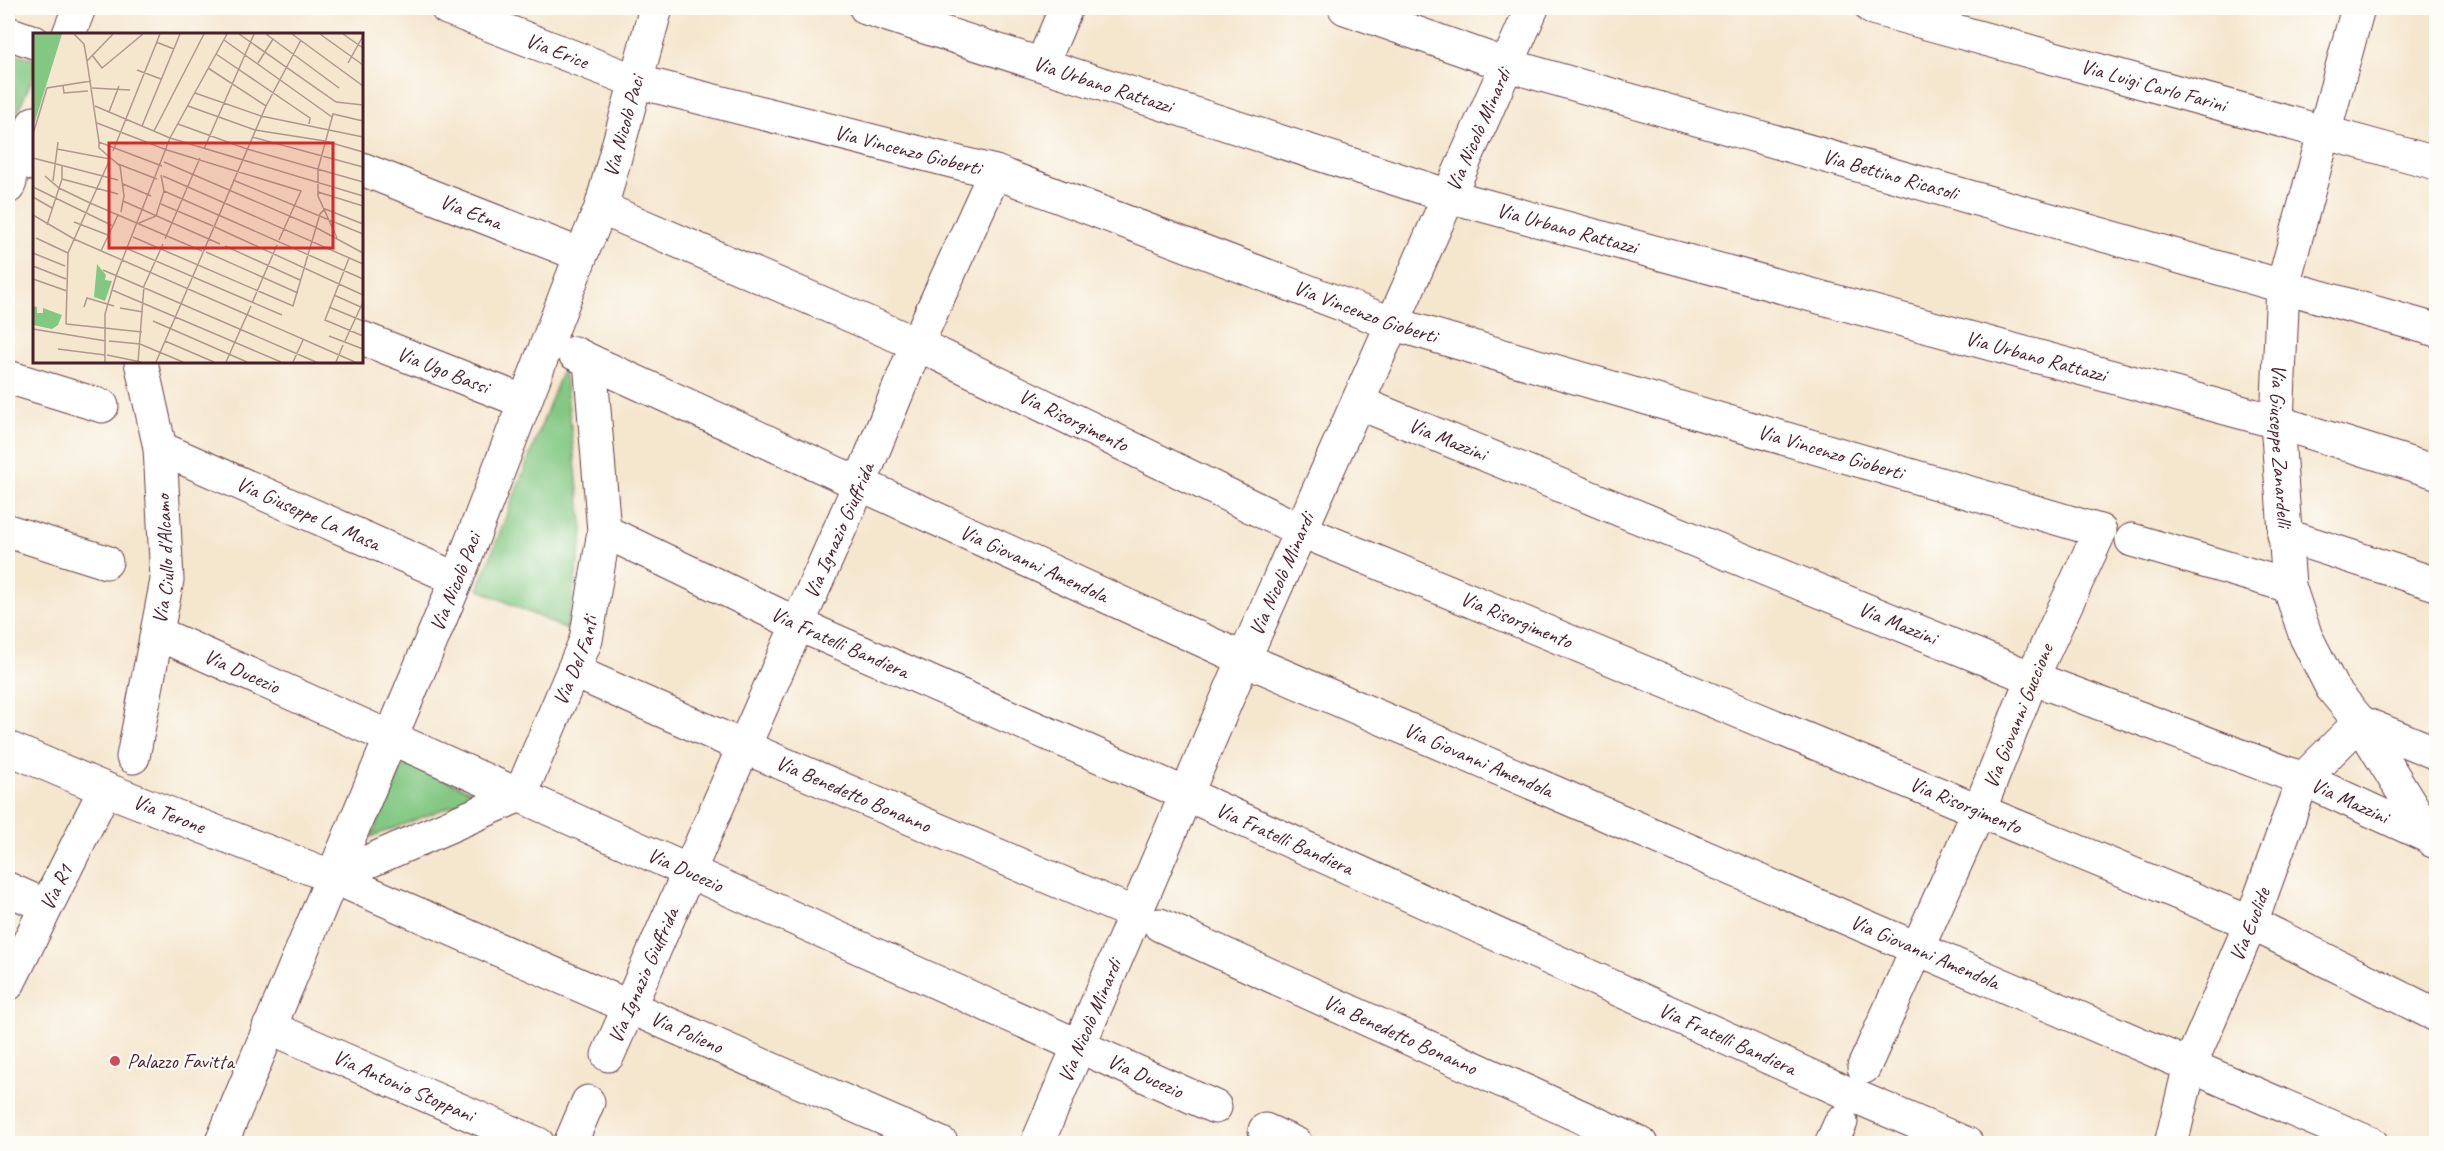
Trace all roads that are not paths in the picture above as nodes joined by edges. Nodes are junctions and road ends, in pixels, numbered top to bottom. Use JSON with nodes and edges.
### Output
{"nodes":[{"id":1,"x":79,"y":8,"type":"edge"},
{"id":2,"x":447,"y":8,"type":"edge"},
{"id":3,"x":656,"y":8,"type":"edge"},
{"id":4,"x":866,"y":8,"type":"edge"},
{"id":5,"x":1066,"y":8,"type":"edge"},
{"id":6,"x":1345,"y":8,"type":"edge"},
{"id":7,"x":1532,"y":8,"type":"edge"},
{"id":8,"x":1872,"y":8,"type":"edge"},
{"id":9,"x":2358,"y":8,"type":"edge"},
{"id":10,"x":8,"y":33,"type":"edge"},
{"id":11,"x":69,"y":33,"type":"edge"},
{"id":12,"x":33,"y":42,"type":"edge"},
{"id":13,"x":1042,"y":64,"type":"junction"},
{"id":14,"x":1507,"y":65,"type":"junction"},
{"id":15,"x":635,"y":81,"type":"junction"},
{"id":16,"x":2324,"y":131,"type":"junction"},
{"id":17,"x":2436,"y":163,"type":"edge"},
{"id":18,"x":363,"y":169,"type":"edge"},
{"id":19,"x":995,"y":171,"type":"junction"},
{"id":20,"x":1449,"y":195,"type":"junction"},
{"id":21,"x":601,"y":208,"type":"junction"},
{"id":22,"x":581,"y":255,"type":"junction"},
{"id":23,"x":2283,"y":285,"type":"junction"},
{"id":24,"x":1392,"y":323,"type":"junction"},
{"id":25,"x":2436,"y":330,"type":"edge"},
{"id":26,"x":363,"y":338,"type":"edge"},
{"id":27,"x":549,"y":339,"type":"junction"},
{"id":28,"x":917,"y":344,"type":"junction"},
{"id":29,"x":590,"y":361,"type":"junction"},
{"id":30,"x":141,"y":363,"type":"edge"},
{"id":31,"x":8,"y":377,"type":"edge"},
{"id":32,"x":525,"y":402,"type":"junction"},
{"id":33,"x":1359,"y":403,"type":"junction"},
{"id":34,"x":102,"y":406,"type":"dead end"},
{"id":35,"x":2277,"y":422,"type":"junction"},
{"id":36,"x":160,"y":448,"type":"junction"},
{"id":37,"x":2436,"y":472,"type":"edge"},
{"id":38,"x":860,"y":483,"type":"junction"},
{"id":39,"x":8,"y":531,"type":"edge"},
{"id":40,"x":604,"y":531,"type":"junction"},
{"id":41,"x":1302,"y":531,"type":"junction"},
{"id":42,"x":2100,"y":531,"type":"joint"},
{"id":43,"x":2284,"y":535,"type":"junction"},
{"id":44,"x":2132,"y":540,"type":"dead end"},
{"id":45,"x":106,"y":562,"type":"dead end"},
{"id":46,"x":457,"y":579,"type":"junction"},
{"id":47,"x":2436,"y":584,"type":"edge"},
{"id":48,"x":2289,"y":586,"type":"junction"},
{"id":49,"x":798,"y":624,"type":"junction"},
{"id":50,"x":157,"y":633,"type":"junction"},
{"id":51,"x":1244,"y":658,"type":"junction"},
{"id":52,"x":573,"y":670,"type":"junction"},
{"id":53,"x":2032,"y":678,"type":"junction"},
{"id":54,"x":2360,"y":723,"type":"junction"},
{"id":55,"x":391,"y":738,"type":"junction"},
{"id":56,"x":744,"y":747,"type":"junction"},
{"id":57,"x":8,"y":748,"type":"edge"},
{"id":58,"x":2436,"y":753,"type":"edge"},
{"id":59,"x":133,"y":757,"type":"dead end"},
{"id":60,"x":2303,"y":779,"type":"junction"},
{"id":61,"x":105,"y":789,"type":"junction"},
{"id":62,"x":1186,"y":794,"type":"junction"},
{"id":63,"x":520,"y":795,"type":"junction"},
{"id":64,"x":1979,"y":811,"type":"junction"},
{"id":65,"x":2435,"y":844,"type":"edge"},
{"id":66,"x":689,"y":871,"type":"junction"},
{"id":67,"x":333,"y":877,"type":"junction"},
{"id":68,"x":8,"y":889,"type":"edge"},
{"id":69,"x":46,"y":906,"type":"junction"},
{"id":70,"x":1148,"y":920,"type":"junction"},
{"id":71,"x":2251,"y":923,"type":"junction"},
{"id":72,"x":1917,"y":948,"type":"junction"},
{"id":73,"x":8,"y":984,"type":"edge"},
{"id":74,"x":630,"y":1007,"type":"junction"},
{"id":75,"x":2436,"y":1015,"type":"edge"},
{"id":76,"x":270,"y":1027,"type":"junction"},
{"id":77,"x":1078,"y":1046,"type":"junction"},
{"id":78,"x":608,"y":1055,"type":"dead end"},
{"id":79,"x":2190,"y":1065,"type":"junction"},
{"id":80,"x":1864,"y":1067,"type":"dead end"},
{"id":81,"x":588,"y":1102,"type":"dead end"},
{"id":82,"x":1215,"y":1107,"type":"dead end"},
{"id":83,"x":1265,"y":1130,"type":"dead end"},
{"id":84,"x":221,"y":1143,"type":"edge"},
{"id":85,"x":538,"y":1143,"type":"edge"},
{"id":86,"x":570,"y":1143,"type":"edge"},
{"id":87,"x":942,"y":1143,"type":"edge"},
{"id":88,"x":1037,"y":1143,"type":"edge"},
{"id":89,"x":1296,"y":1143,"type":"edge"},
{"id":90,"x":1641,"y":1143,"type":"edge"},
{"id":91,"x":1967,"y":1143,"type":"edge"},
{"id":92,"x":2171,"y":1143,"type":"edge"},
{"id":93,"x":2372,"y":1143,"type":"edge"}],
"edges":[{"from":1,"to":11,"type":"street"},
{"from":2,"to":15,"type":"street","name":"Via Erice"},
{"from":3,"to":15,"type":"street","name":"Via Nicolò Paci"},
{"from":4,"to":13,"type":"street","name":"Via Urbano Rattazzi"},
{"from":5,"to":13,"type":"street"},
{"from":6,"to":14,"type":"street","name":"Via Bettino Ricasoli"},
{"from":7,"to":14,"type":"street","name":"Via Nicolò Minardi"},
{"from":8,"to":16,"type":"street","name":"Via Luigi Carlo Farini"},
{"from":9,"to":16,"type":"street","name":"Via Giuseppe Zanardelli"},
{"from":10,"to":12,"type":"street"},
{"from":13,"to":20,"type":"street","name":"Via Urbano Rattazzi"},
{"from":14,"to":20,"type":"street","name":"Via Nicolò Minardi"},
{"from":14,"to":23,"type":"street","name":"Via Bettino Ricasoli"},
{"from":15,"to":19,"type":"street","name":"Via Vincenzo Gioberti"},
{"from":15,"to":21,"type":"street","name":"Via Nicolò Paci"},
{"from":16,"to":17,"type":"street","name":"Via Luigi Carlo Farini"},
{"from":16,"to":23,"type":"street","name":"Via Giuseppe Zanardelli"},
{"from":18,"to":22,"type":"street","name":"Via Etna"},
{"from":19,"to":24,"type":"street","name":"Via Vincenzo Gioberti"},
{"from":19,"to":28,"type":"street","name":"Via Ignazio Giuffrida"},
{"from":20,"to":24,"type":"street","name":"Via Nicolò Minardi"},
{"from":20,"to":35,"type":"street","name":"Via Urbano Rattazzi"},
{"from":21,"to":22,"type":"street","name":"Via Nicolò Paci"},
{"from":21,"to":28,"type":"street","name":"Via Risorgimento"},
{"from":22,"to":27,"type":"street","name":"Via Nicolò Paci"},
{"from":23,"to":25,"type":"street","name":"Via Bettino Ricasoli"},
{"from":23,"to":35,"type":"street","name":"Via Giuseppe Zanardelli"},
{"from":24,"to":33,"type":"street","name":"Via Nicolò Minardi"},
{"from":24,"to":42,"type":"street","name":"Via Vincenzo Gioberti"},
{"from":26,"to":32,"type":"street","name":"Via Ugo Bassi"},
{"from":27,"to":29,"type":"street"},
{"from":27,"to":32,"type":"street","name":"Via Nicolò Paci"},
{"from":28,"to":38,"type":"street","name":"Via Ignazio Giuffrida"},
{"from":28,"to":41,"type":"street","name":"Via Risorgimento"},
{"from":29,"to":38,"type":"street","name":"Via Giovanni Amendola"},
{"from":29,"to":40,"type":"street","name":"Via Del Fanti"},
{"from":30,"to":36,"type":"street","name":"Via Ciullo d'Alcamo"},
{"from":31,"to":34,"type":"street"},
{"from":32,"to":46,"type":"street","name":"Via Nicolò Paci"},
{"from":33,"to":41,"type":"street","name":"Via Nicolò Minardi"},
{"from":33,"to":53,"type":"street","name":"Via Mazzini"},
{"from":35,"to":37,"type":"street","name":"Via Urbano Rattazzi"},
{"from":35,"to":43,"type":"street","name":"Via Giuseppe Zanardelli"},
{"from":36,"to":46,"type":"street","name":"Via Giuseppe La Masa"},
{"from":36,"to":50,"type":"street","name":"Via Ciullo d'Alcamo"},
{"from":38,"to":49,"type":"street","name":"Via Ignazio Giuffrida"},
{"from":38,"to":51,"type":"street","name":"Via Giovanni Amendola"},
{"from":39,"to":45,"type":"street"},
{"from":40,"to":49,"type":"street","name":"Via Fratelli Bandiera"},
{"from":40,"to":52,"type":"street","name":"Via Del Fanti"},
{"from":41,"to":51,"type":"street","name":"Via Nicolò Minardi"},
{"from":41,"to":64,"type":"street","name":"Via Risorgimento"},
{"from":42,"to":53,"type":"street","name":"Via Giovanni Guccione"},
{"from":43,"to":47,"type":"street"},
{"from":43,"to":48,"type":"street","name":"Via Giuseppe Zanardelli"},
{"from":44,"to":48,"type":"street"},
{"from":46,"to":55,"type":"street","name":"Via Nicolò Paci"},
{"from":48,"to":54,"type":"street","name":"Via Giuseppe Zanardelli"},
{"from":49,"to":56,"type":"street","name":"Via Ignazio Giuffrida"},
{"from":49,"to":62,"type":"street","name":"Via Fratelli Bandiera"},
{"from":50,"to":55,"type":"street","name":"Via Ducezio"},
{"from":50,"to":59,"type":"street","name":"Via Ciullo d'Alcamo"},
{"from":51,"to":62,"type":"street","name":"Via Nicolò Minardi"},
{"from":51,"to":72,"type":"street","name":"Via Giovanni Amendola"},
{"from":52,"to":56,"type":"street","name":"Via Benedetto Bonanno"},
{"from":52,"to":63,"type":"street","name":"Via Del Fanti"},
{"from":53,"to":60,"type":"street","name":"Via Mazzini"},
{"from":53,"to":64,"type":"street","name":"Via Giovanni Guccione"},
{"from":54,"to":58,"type":"street"},
{"from":54,"to":60,"type":"street","name":"Via Euclide"},
{"from":54,"to":65,"type":"street","name":"Via Giuseppe Zanardelli"},
{"from":55,"to":63,"type":"street","name":"Via Ducezio"},
{"from":55,"to":67,"type":"street","name":"Via Nicolò Paci"},
{"from":56,"to":66,"type":"street","name":"Via Ignazio Giuffrida"},
{"from":56,"to":70,"type":"street","name":"Via Benedetto Bonanno"},
{"from":57,"to":61,"type":"street","name":"Via Terone"},
{"from":60,"to":65,"type":"street","name":"Via Mazzini"},
{"from":60,"to":71,"type":"street","name":"Via Euclide"},
{"from":61,"to":67,"type":"street","name":"Via Terone"},
{"from":61,"to":69,"type":"street","name":"Via R1"},
{"from":62,"to":70,"type":"street","name":"Via Nicolò Minardi"},
{"from":62,"to":91,"type":"street","name":"Via Fratelli Bandiera"},
{"from":63,"to":66,"type":"street","name":"Via Ducezio"},
{"from":63,"to":67,"type":"street"},
{"from":64,"to":71,"type":"street","name":"Via Risorgimento"},
{"from":64,"to":72,"type":"street","name":"Via Giovanni Guccione"},
{"from":66,"to":74,"type":"street","name":"Via Ignazio Giuffrida"},
{"from":66,"to":77,"type":"street","name":"Via Ducezio"},
{"from":67,"to":74,"type":"street","name":"Via Polieno"},
{"from":67,"to":76,"type":"street","name":"Via Nicolò Paci"},
{"from":68,"to":69,"type":"street"},
{"from":69,"to":73,"type":"street","name":"Via R1"},
{"from":70,"to":77,"type":"street","name":"Via Nicolò Minardi"},
{"from":70,"to":90,"type":"street","name":"Via Benedetto Bonanno"},
{"from":71,"to":75,"type":"street","name":"Via Risorgimento"},
{"from":71,"to":79,"type":"street","name":"Via Euclide"},
{"from":72,"to":79,"type":"street","name":"Via Giovanni Amendola"},
{"from":72,"to":80,"type":"street","name":"Via Giovanni Guccione"},
{"from":74,"to":78,"type":"street","name":"Via Ignazio Giuffrida"},
{"from":74,"to":87,"type":"street","name":"Via Polieno"},
{"from":76,"to":84,"type":"street","name":"Via Nicolò Paci"},
{"from":76,"to":85,"type":"street","name":"Via Antonio Stoppani"},
{"from":77,"to":82,"type":"street","name":"Via Ducezio"},
{"from":77,"to":88,"type":"street","name":"Via Nicolò Minardi"},
{"from":79,"to":92,"type":"street","name":"Via Euclide"},
{"from":79,"to":93,"type":"street","name":"Via Giovanni Amendola"},
{"from":81,"to":86,"type":"street"},
{"from":83,"to":89,"type":"street"}]}
